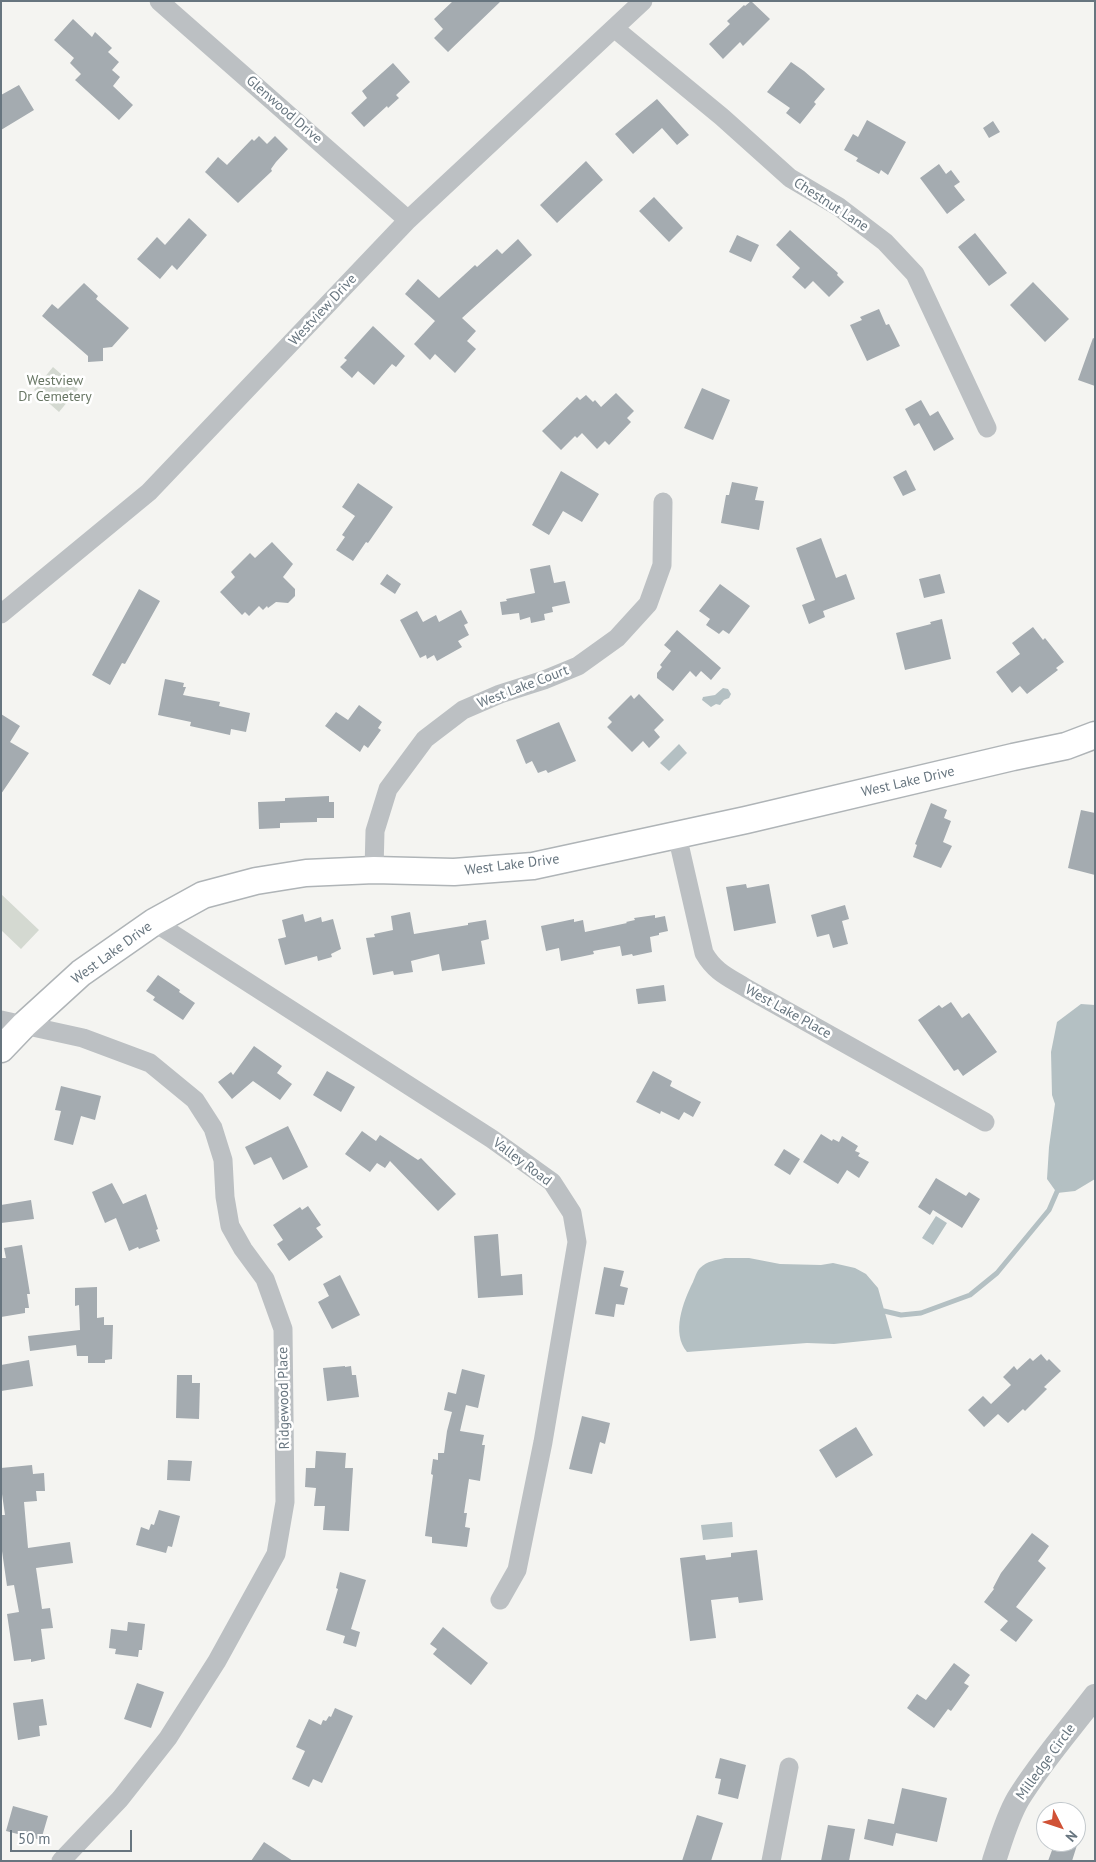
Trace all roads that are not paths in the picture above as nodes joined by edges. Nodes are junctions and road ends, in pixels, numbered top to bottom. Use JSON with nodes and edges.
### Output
{"nodes":[{"id":1,"x":159,"y":1,"type":"edge"},
{"id":2,"x":643,"y":1,"type":"edge"},
{"id":3,"x":614,"y":28,"type":"junction"},
{"id":4,"x":408,"y":220,"type":"junction"},
{"id":5,"x":987,"y":428,"type":"dead end"},
{"id":6,"x":663,"y":502,"type":"dead end"},
{"id":7,"x":1,"y":614,"type":"edge"},
{"id":8,"x":1095,"y":735,"type":"edge"},
{"id":9,"x":678,"y":835,"type":"junction"},
{"id":10,"x":374,"y":870,"type":"junction"},
{"id":11,"x":154,"y":922,"type":"junction"},
{"id":12,"x":12,"y":1023,"type":"edge"},
{"id":13,"x":1,"y":1049,"type":"edge"},
{"id":14,"x":985,"y":1122,"type":"dead end"},
{"id":15,"x":500,"y":1600,"type":"dead end"},
{"id":16,"x":1095,"y":1696,"type":"edge"},
{"id":17,"x":789,"y":1767,"type":"dead end"},
{"id":18,"x":61,"y":1861,"type":"edge"},
{"id":19,"x":771,"y":1861,"type":"edge"},
{"id":20,"x":994,"y":1861,"type":"edge"}],
"edges":[{"from":1,"to":4,"type":"street","name":"Glenwood Drive"},
{"from":2,"to":3,"type":"street","name":"Westview Drive"},
{"from":3,"to":4,"type":"street","name":"Westview Drive"},
{"from":3,"to":5,"type":"street","name":"Chestnut Lane"},
{"from":4,"to":7,"type":"street","name":"Westview Drive"},
{"from":6,"to":10,"type":"street","name":"West Lake Court"},
{"from":8,"to":9,"type":"main road","name":"West Lake Drive"},
{"from":9,"to":10,"type":"main road","name":"West Lake Drive"},
{"from":9,"to":14,"type":"street","name":"West Lake Place"},
{"from":10,"to":11,"type":"main road","name":"West Lake Drive"},
{"from":11,"to":12,"type":"main road","name":"West Lake Drive"},
{"from":11,"to":15,"type":"street","name":"Valley Road"},
{"from":12,"to":13,"type":"main road","name":"West Lake Drive"},
{"from":12,"to":18,"type":"street","name":"Ridgewood Place"},
{"from":16,"to":20,"type":"street","name":"Milledge Circle"},
{"from":17,"to":19,"type":"street"}]}
